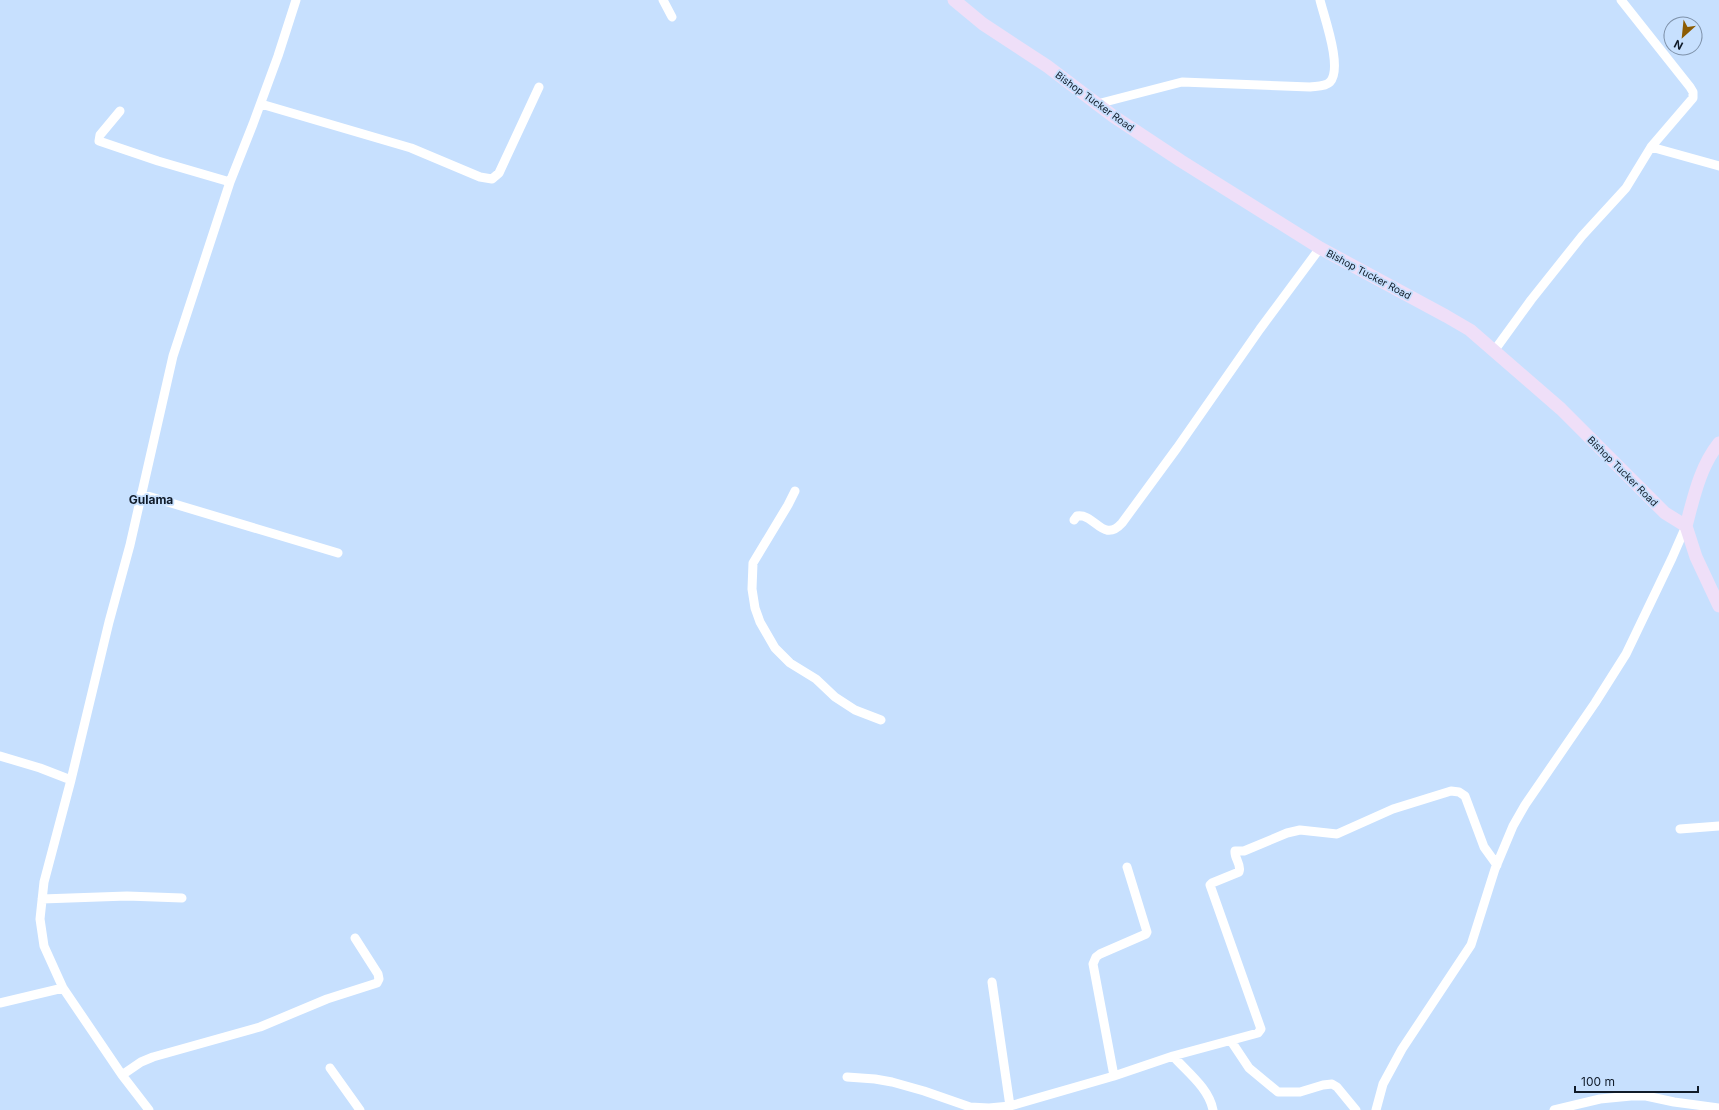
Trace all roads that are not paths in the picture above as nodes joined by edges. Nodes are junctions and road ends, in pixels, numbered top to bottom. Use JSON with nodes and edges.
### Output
{"nodes":[{"id":1,"x":296,"y":0,"type":"edge"},
{"id":2,"x":663,"y":0,"type":"edge"},
{"id":3,"x":954,"y":0,"type":"edge"},
{"id":4,"x":1320,"y":0,"type":"edge"},
{"id":5,"x":1621,"y":0,"type":"edge"},
{"id":6,"x":672,"y":18,"type":"dead end"},
{"id":7,"x":539,"y":87,"type":"dead end"},
{"id":8,"x":261,"y":104,"type":"junction"},
{"id":9,"x":1097,"y":104,"type":"junction"},
{"id":10,"x":120,"y":111,"type":"dead end"},
{"id":11,"x":1651,"y":147,"type":"junction"},
{"id":12,"x":1719,"y":166,"type":"edge"},
{"id":13,"x":230,"y":182,"type":"junction"},
{"id":14,"x":1320,"y":248,"type":"junction"},
{"id":15,"x":1494,"y":351,"type":"junction"},
{"id":16,"x":1719,"y":443,"type":"edge"},
{"id":17,"x":795,"y":490,"type":"dead end"},
{"id":18,"x":141,"y":494,"type":"junction"},
{"id":19,"x":1074,"y":520,"type":"dead end"},
{"id":20,"x":1686,"y":526,"type":"junction"},
{"id":21,"x":338,"y":554,"type":"dead end"},
{"id":22,"x":1719,"y":606,"type":"edge"},
{"id":23,"x":881,"y":720,"type":"dead end"},
{"id":24,"x":0,"y":756,"type":"edge"},
{"id":25,"x":71,"y":780,"type":"junction"},
{"id":26,"x":1719,"y":826,"type":"edge"},
{"id":27,"x":1680,"y":829,"type":"dead end"},
{"id":28,"x":1497,"y":864,"type":"junction"},
{"id":29,"x":1127,"y":867,"type":"dead end"},
{"id":30,"x":182,"y":898,"type":"dead end"},
{"id":31,"x":42,"y":899,"type":"junction"},
{"id":32,"x":355,"y":938,"type":"dead end"},
{"id":33,"x":992,"y":982,"type":"dead end"},
{"id":34,"x":63,"y":988,"type":"junction"},
{"id":35,"x":0,"y":1002,"type":"edge"},
{"id":36,"x":1231,"y":1041,"type":"junction"},
{"id":37,"x":1173,"y":1056,"type":"junction"},
{"id":38,"x":330,"y":1068,"type":"dead end"},
{"id":39,"x":122,"y":1075,"type":"junction"},
{"id":40,"x":1114,"y":1076,"type":"junction"},
{"id":41,"x":847,"y":1077,"type":"dead end"},
{"id":42,"x":1010,"y":1106,"type":"junction"},
{"id":43,"x":1719,"y":1108,"type":"edge"},
{"id":44,"x":149,"y":1110,"type":"edge"},
{"id":45,"x":360,"y":1110,"type":"edge"},
{"id":46,"x":1213,"y":1110,"type":"edge"},
{"id":47,"x":1356,"y":1110,"type":"edge"},
{"id":48,"x":1376,"y":1110,"type":"edge"},
{"id":49,"x":1554,"y":1110,"type":"edge"}],
"edges":[{"from":1,"to":8,"type":"street"},
{"from":2,"to":6,"type":"street"},
{"from":3,"to":9,"type":"main road","name":"Bishop Tucker Road"},
{"from":4,"to":9,"type":"street"},
{"from":5,"to":11,"type":"street"},
{"from":7,"to":8,"type":"street"},
{"from":8,"to":13,"type":"street"},
{"from":9,"to":14,"type":"main road","name":"Bishop Tucker Road"},
{"from":10,"to":13,"type":"street"},
{"from":11,"to":12,"type":"street"},
{"from":11,"to":15,"type":"street"},
{"from":13,"to":18,"type":"street"},
{"from":14,"to":15,"type":"main road","name":"Bishop Tucker Road"},
{"from":14,"to":19,"type":"street"},
{"from":15,"to":20,"type":"main road","name":"Bishop Tucker Road"},
{"from":16,"to":20,"type":"main road"},
{"from":17,"to":23,"type":"street"},
{"from":18,"to":21,"type":"street"},
{"from":18,"to":25,"type":"street"},
{"from":20,"to":22,"type":"main road"},
{"from":20,"to":28,"type":"street"},
{"from":24,"to":25,"type":"street"},
{"from":25,"to":31,"type":"street"},
{"from":26,"to":27,"type":"street"},
{"from":28,"to":36,"type":"street"},
{"from":28,"to":48,"type":"street"},
{"from":29,"to":40,"type":"street"},
{"from":30,"to":31,"type":"street"},
{"from":31,"to":34,"type":"street"},
{"from":32,"to":39,"type":"street"},
{"from":33,"to":42,"type":"street"},
{"from":34,"to":35,"type":"street"},
{"from":34,"to":39,"type":"street"},
{"from":36,"to":37,"type":"street"},
{"from":36,"to":47,"type":"street"},
{"from":37,"to":40,"type":"street"},
{"from":37,"to":46,"type":"street"},
{"from":38,"to":45,"type":"street"},
{"from":39,"to":44,"type":"street"},
{"from":40,"to":42,"type":"street"},
{"from":41,"to":42,"type":"street"},
{"from":43,"to":49,"type":"street"}]}
